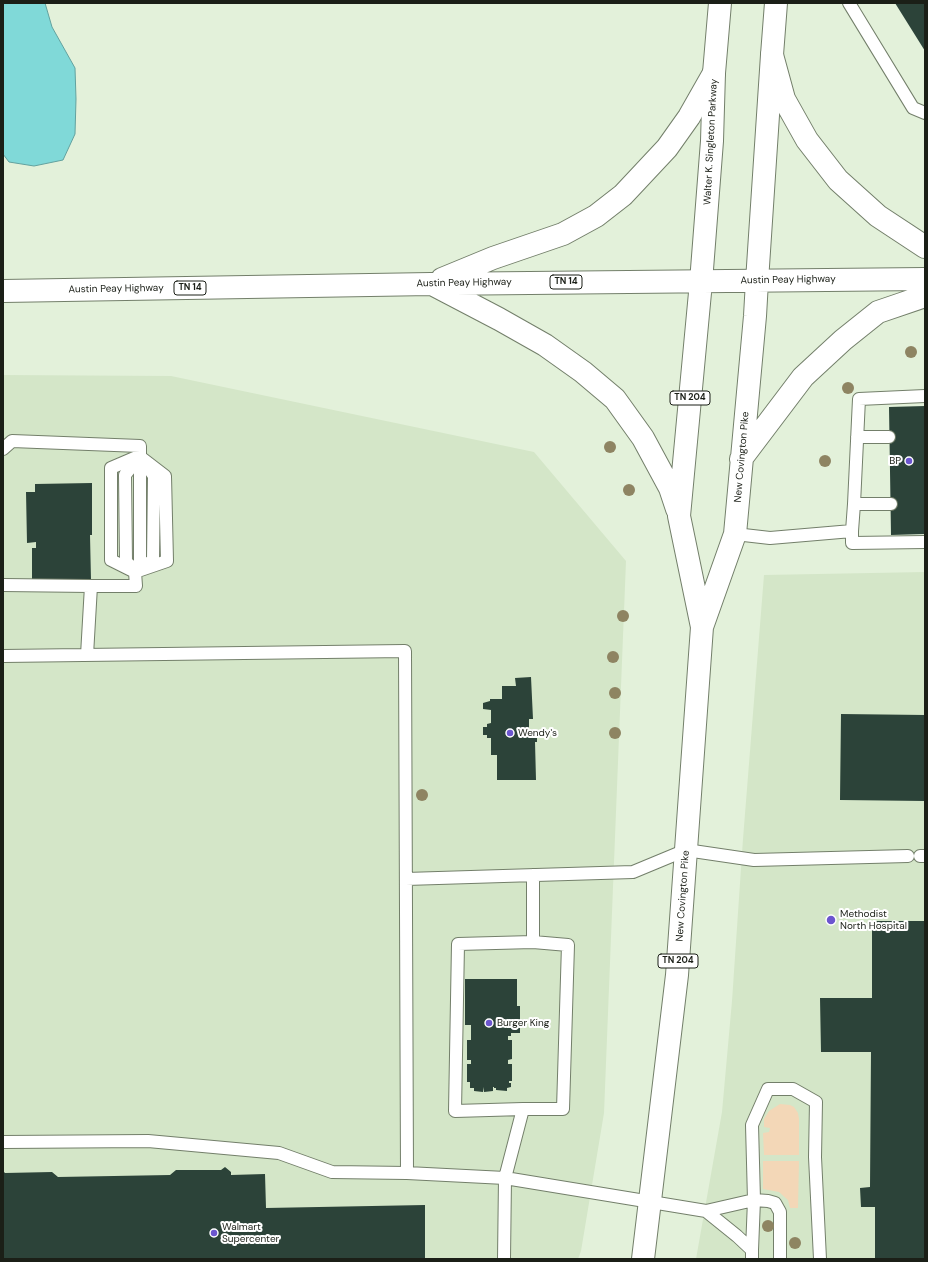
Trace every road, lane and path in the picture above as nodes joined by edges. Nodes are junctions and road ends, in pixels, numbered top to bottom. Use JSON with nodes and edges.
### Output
{"nodes":[{"id":1,"x":720,"y":3,"type":"edge"},
{"id":2,"x":776,"y":3,"type":"edge"},
{"id":3,"x":849,"y":3,"type":"edge"},
{"id":4,"x":772,"y":55,"type":"junction"},
{"id":5,"x":714,"y":73,"type":"junction"},
{"id":6,"x":925,"y":112,"type":"edge"},
{"id":7,"x":925,"y":247,"type":"edge"},
{"id":8,"x":925,"y":279,"type":"edge"},
{"id":9,"x":756,"y":281,"type":"junction"},
{"id":10,"x":701,"y":282,"type":"junction"},
{"id":11,"x":431,"y":284,"type":"junction"},
{"id":12,"x":3,"y":291,"type":"edge"},
{"id":13,"x":925,"y":296,"type":"edge"},
{"id":14,"x":925,"y":396,"type":"edge"},
{"id":15,"x":857,"y":437,"type":"junction"},
{"id":16,"x":889,"y":437,"type":"dead end"},
{"id":17,"x":3,"y":450,"type":"edge"},
{"id":18,"x":139,"y":456,"type":"junction"},
{"id":19,"x":741,"y":458,"type":"junction"},
{"id":20,"x":854,"y":504,"type":"junction"},
{"id":21,"x":891,"y":504,"type":"dead end"},
{"id":22,"x":680,"y":516,"type":"junction"},
{"id":23,"x":852,"y":531,"type":"junction"},
{"id":24,"x":735,"y":534,"type":"junction"},
{"id":25,"x":925,"y":542,"type":"edge"},
{"id":26,"x":135,"y":572,"type":"junction"},
{"id":27,"x":3,"y":585,"type":"edge"},
{"id":28,"x":91,"y":586,"type":"junction"},
{"id":29,"x":702,"y":627,"type":"junction"},
{"id":30,"x":87,"y":655,"type":"junction"},
{"id":31,"x":3,"y":656,"type":"edge"},
{"id":32,"x":686,"y":850,"type":"junction"},
{"id":33,"x":908,"y":856,"type":"dead end"},
{"id":34,"x":533,"y":875,"type":"junction"},
{"id":35,"x":406,"y":878,"type":"junction"},
{"id":36,"x":533,"y":942,"type":"junction"},
{"id":37,"x":523,"y":1110,"type":"junction"},
{"id":38,"x":3,"y":1142,"type":"edge"},
{"id":39,"x":407,"y":1173,"type":"junction"},
{"id":40,"x":505,"y":1178,"type":"junction"},
{"id":41,"x":754,"y":1200,"type":"junction"},
{"id":42,"x":650,"y":1203,"type":"junction"},
{"id":43,"x":706,"y":1211,"type":"junction"},
{"id":44,"x":752,"y":1254,"type":"edge"},
{"id":45,"x":504,"y":1259,"type":"edge"},
{"id":46,"x":643,"y":1259,"type":"edge"},
{"id":47,"x":780,"y":1259,"type":"edge"},
{"id":48,"x":820,"y":1259,"type":"edge"}],
"edges":[{"from":1,"to":5,"type":"main road","name":"Walter K. Singleton Parkway","number":"TN 204"},
{"from":2,"to":4,"type":"main road","number":"TN 204"},
{"from":3,"to":6,"type":"lane"},
{"from":4,"to":7,"type":"main road"},
{"from":4,"to":9,"type":"main road","number":"TN 204"},
{"from":5,"to":10,"type":"main road","name":"Walter K. Singleton Parkway","number":"TN 204"},
{"from":5,"to":11,"type":"main road"},
{"from":8,"to":9,"type":"main road","name":"Austin Peay Highway","number":"TN 14"},
{"from":9,"to":10,"type":"main road","name":"Austin Peay Highway","number":"TN 14"},
{"from":9,"to":19,"type":"main road","name":"New Covington Pike","number":"TN 204"},
{"from":10,"to":11,"type":"main road","name":"Austin Peay Highway","number":"TN 14"},
{"from":10,"to":22,"type":"main road","name":"New Covington Pike","number":"TN 204"},
{"from":11,"to":12,"type":"main road","name":"Austin Peay Highway","number":"TN 14"},
{"from":11,"to":22,"type":"main road"},
{"from":13,"to":19,"type":"main road"},
{"from":14,"to":15,"type":"lane"},
{"from":15,"to":16,"type":"lane"},
{"from":15,"to":20,"type":"lane"},
{"from":17,"to":18,"type":"lane"},
{"from":18,"to":26,"type":"lane"},
{"from":18,"to":26,"type":"lane"},
{"from":18,"to":26,"type":"lane"},
{"from":19,"to":24,"type":"main road","name":"New Covington Pike","number":"TN 204"},
{"from":20,"to":21,"type":"lane"},
{"from":20,"to":23,"type":"lane"},
{"from":22,"to":29,"type":"main road","name":"New Covington Pike","number":"TN 204"},
{"from":23,"to":24,"type":"lane"},
{"from":23,"to":25,"type":"lane"},
{"from":24,"to":29,"type":"main road","name":"New Covington Pike","number":"TN 204"},
{"from":26,"to":28,"type":"lane"},
{"from":27,"to":28,"type":"lane"},
{"from":28,"to":30,"type":"lane"},
{"from":29,"to":32,"type":"main road","name":"New Covington Pike","number":"TN 204"},
{"from":30,"to":31,"type":"lane"},
{"from":30,"to":35,"type":"lane"},
{"from":32,"to":33,"type":"lane"},
{"from":32,"to":34,"type":"lane"},
{"from":32,"to":42,"type":"main road","name":"New Covington Pike","number":"TN 204"},
{"from":34,"to":35,"type":"lane"},
{"from":34,"to":36,"type":"lane"},
{"from":35,"to":39,"type":"lane"},
{"from":36,"to":37,"type":"lane"},
{"from":36,"to":37,"type":"lane"},
{"from":37,"to":40,"type":"lane"},
{"from":38,"to":39,"type":"lane"},
{"from":39,"to":40,"type":"lane"},
{"from":40,"to":42,"type":"lane"},
{"from":40,"to":45,"type":"lane"},
{"from":41,"to":43,"type":"lane"},
{"from":41,"to":44,"type":"lane"},
{"from":41,"to":47,"type":"lane"},
{"from":41,"to":48,"type":"lane"},
{"from":42,"to":43,"type":"lane"},
{"from":42,"to":46,"type":"main road","name":"New Covington Pike","number":"TN 204"},
{"from":43,"to":44,"type":"lane"}]}
